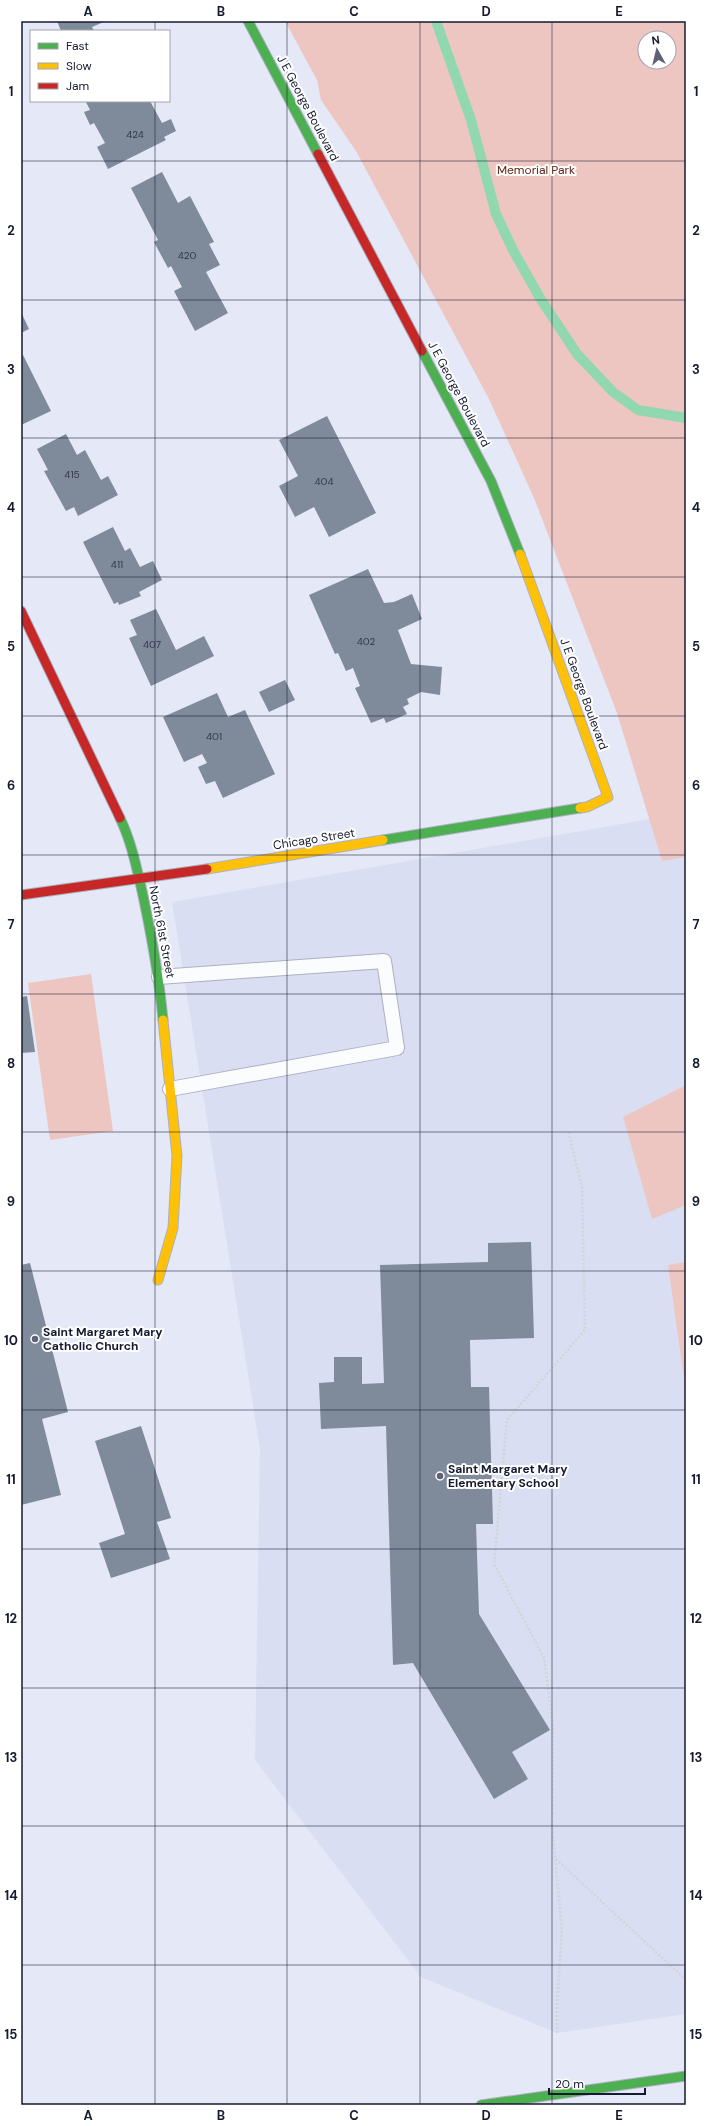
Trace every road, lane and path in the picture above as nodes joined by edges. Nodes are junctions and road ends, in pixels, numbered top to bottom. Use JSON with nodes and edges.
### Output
{"nodes":[{"id":1,"x":248,"y":21,"type":"edge"},
{"id":2,"x":21,"y":611,"type":"edge"},
{"id":3,"x":608,"y":797,"type":"joint"},
{"id":4,"x":140,"y":879,"type":"junction"},
{"id":5,"x":21,"y":895,"type":"edge"},
{"id":6,"x":159,"y":977,"type":"junction"},
{"id":7,"x":170,"y":1089,"type":"junction"},
{"id":8,"x":568,"y":1130,"type":"dead end"},
{"id":9,"x":158,"y":1280,"type":"dead end"},
{"id":10,"x":556,"y":1858,"type":"junction"},
{"id":11,"x":686,"y":1980,"type":"edge"},
{"id":12,"x":557,"y":2033,"type":"dead end"},
{"id":13,"x":686,"y":2076,"type":"edge"},
{"id":14,"x":481,"y":2105,"type":"edge"}],
"edges":[{"from":1,"to":3,"type":"main road","name":"J E George Boulevard"},
{"from":2,"to":4,"type":"main road","name":"North 61st Street"},
{"from":3,"to":4,"type":"main road","name":"Chicago Street"},
{"from":4,"to":5,"type":"main road","name":"Chicago Street"},
{"from":4,"to":6,"type":"main road","name":"North 61st Street"},
{"from":6,"to":7,"type":"main road","name":"North 61st Street"},
{"from":6,"to":7,"type":"lane"},
{"from":7,"to":9,"type":"main road","name":"North 61st Street"},
{"from":8,"to":10,"type":"path"},
{"from":10,"to":11,"type":"path"},
{"from":10,"to":12,"type":"path"},
{"from":13,"to":14,"type":"main road"}]}
